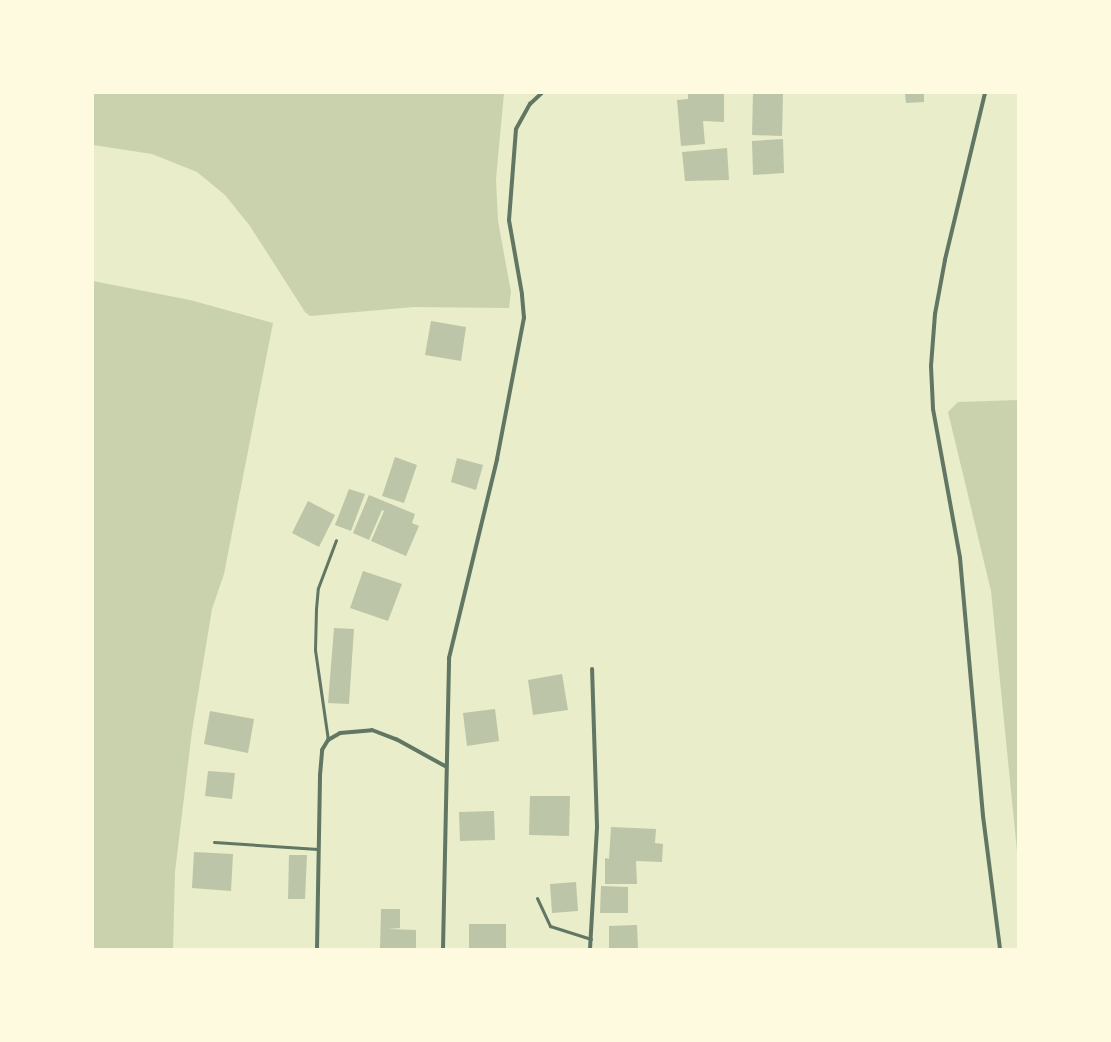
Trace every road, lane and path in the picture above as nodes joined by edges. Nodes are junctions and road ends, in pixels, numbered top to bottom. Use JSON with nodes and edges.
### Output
{"nodes":[{"id":1,"x":542,"y":93,"type":"edge"},
{"id":2,"x":985,"y":93,"type":"edge"},
{"id":3,"x":336,"y":540,"type":"dead end"},
{"id":4,"x":592,"y":669,"type":"dead end"},
{"id":5,"x":328,"y":740,"type":"junction"},
{"id":6,"x":446,"y":766,"type":"junction"},
{"id":7,"x":214,"y":842,"type":"dead end"},
{"id":8,"x":318,"y":849,"type":"junction"},
{"id":9,"x":537,"y":898,"type":"dead end"},
{"id":10,"x":591,"y":939,"type":"junction"},
{"id":11,"x":317,"y":949,"type":"edge"},
{"id":12,"x":443,"y":949,"type":"edge"},
{"id":13,"x":590,"y":949,"type":"edge"},
{"id":14,"x":1000,"y":949,"type":"edge"}],
"edges":[{"from":1,"to":6,"type":"street"},
{"from":2,"to":14,"type":"street"},
{"from":3,"to":5,"type":"lane"},
{"from":4,"to":10,"type":"street"},
{"from":5,"to":6,"type":"street"},
{"from":5,"to":8,"type":"street"},
{"from":6,"to":12,"type":"street"},
{"from":7,"to":8,"type":"lane"},
{"from":8,"to":11,"type":"street"},
{"from":9,"to":10,"type":"lane"},
{"from":10,"to":13,"type":"street"}]}
